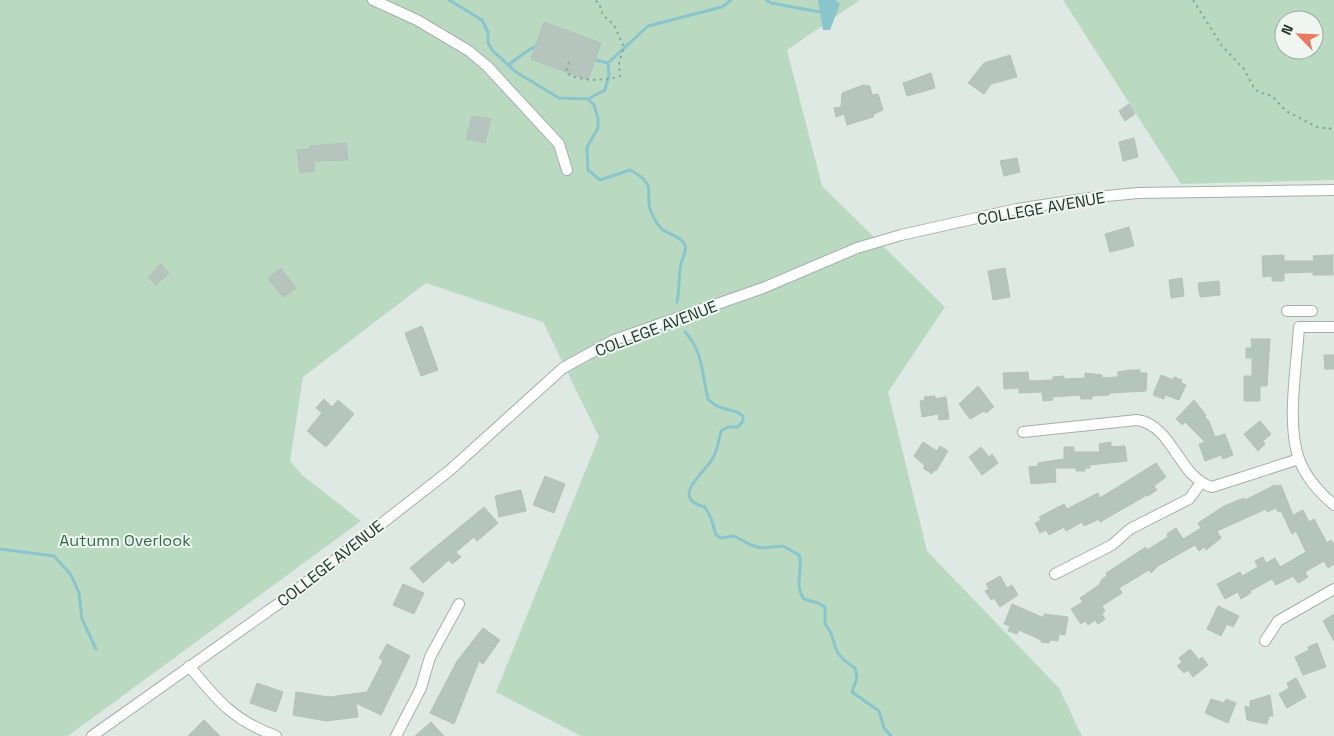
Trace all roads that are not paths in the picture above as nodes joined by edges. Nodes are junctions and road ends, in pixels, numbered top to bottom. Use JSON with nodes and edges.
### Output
{"nodes":[{"id":1,"x":373,"y":0,"type":"edge"},
{"id":2,"x":567,"y":170,"type":"dead end"},
{"id":3,"x":1334,"y":190,"type":"edge"},
{"id":4,"x":1312,"y":310,"type":"dead end"},
{"id":5,"x":1287,"y":311,"type":"dead end"},
{"id":6,"x":1300,"y":311,"type":"junction"},
{"id":7,"x":1334,"y":327,"type":"edge"},
{"id":8,"x":1299,"y":328,"type":"junction"},
{"id":9,"x":1024,"y":432,"type":"dead end"},
{"id":10,"x":1299,"y":459,"type":"junction"},
{"id":11,"x":1200,"y":484,"type":"junction"},
{"id":12,"x":1334,"y":505,"type":"edge"},
{"id":13,"x":1055,"y":574,"type":"dead end"},
{"id":14,"x":1334,"y":588,"type":"edge"},
{"id":15,"x":459,"y":604,"type":"dead end"},
{"id":16,"x":1265,"y":641,"type":"dead end"},
{"id":17,"x":190,"y":666,"type":"junction"},
{"id":18,"x":92,"y":736,"type":"edge"},
{"id":19,"x":276,"y":736,"type":"edge"},
{"id":20,"x":396,"y":736,"type":"edge"}],
"edges":[{"from":1,"to":2,"type":"street"},
{"from":3,"to":17,"type":"street","name":"COLLEGE AVENUE"},
{"from":4,"to":6,"type":"street"},
{"from":5,"to":6,"type":"street"},
{"from":6,"to":8,"type":"street"},
{"from":7,"to":8,"type":"street"},
{"from":8,"to":10,"type":"street"},
{"from":9,"to":11,"type":"street"},
{"from":10,"to":11,"type":"street"},
{"from":10,"to":12,"type":"street"},
{"from":11,"to":13,"type":"street"},
{"from":14,"to":16,"type":"street"},
{"from":15,"to":20,"type":"street"},
{"from":17,"to":18,"type":"street","name":"COLLEGE AVENUE"},
{"from":17,"to":19,"type":"street"}]}
